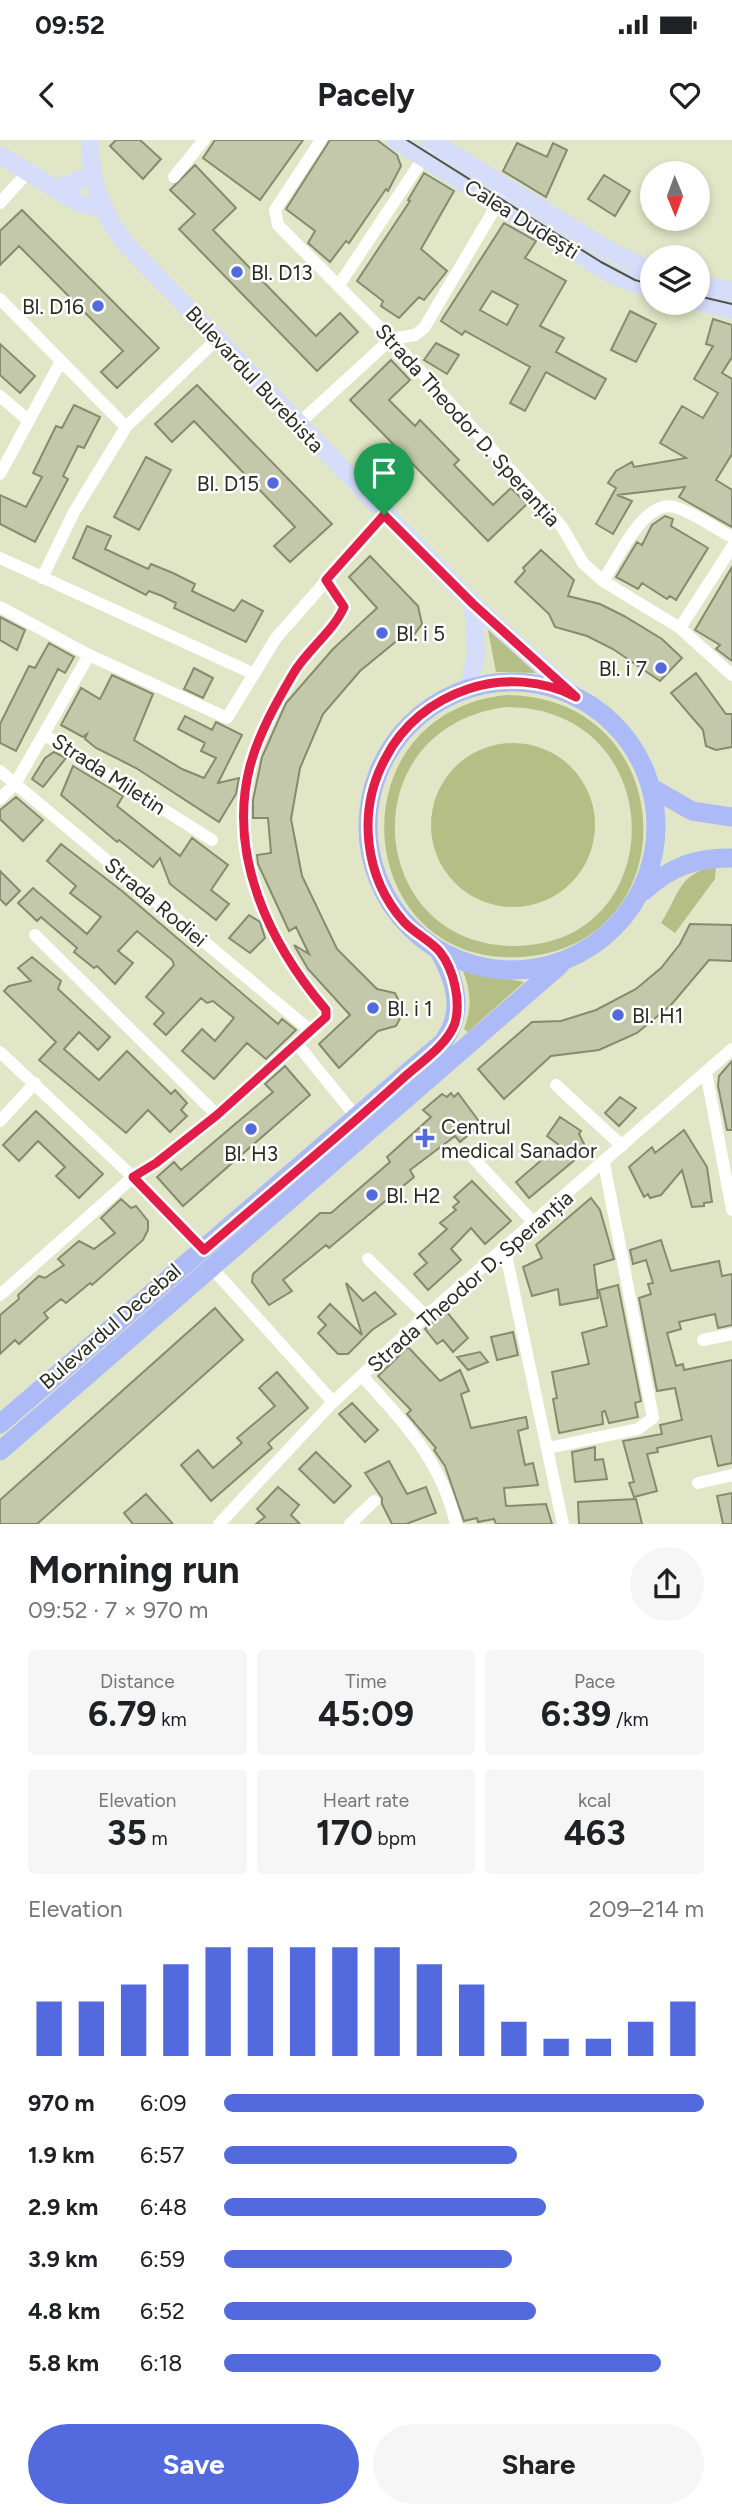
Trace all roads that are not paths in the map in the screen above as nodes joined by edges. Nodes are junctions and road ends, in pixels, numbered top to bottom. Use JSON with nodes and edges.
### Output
{"nodes":[{"id":1,"x":90,"y":140,"type":"edge"},
{"id":2,"x":204,"y":140,"type":"edge"},
{"id":3,"x":321,"y":140,"type":"edge"},
{"id":4,"x":395,"y":140,"type":"edge"},
{"id":5,"x":432,"y":141,"type":"edge"},
{"id":6,"x":0,"y":155,"type":"edge"},
{"id":7,"x":424,"y":158,"type":"junction"},
{"id":8,"x":28,"y":172,"type":"junction"},
{"id":9,"x":92,"y":175,"type":"junction"},
{"id":10,"x":174,"y":177,"type":"dead end"},
{"id":11,"x":55,"y":189,"type":"junction"},
{"id":12,"x":503,"y":197,"type":"junction"},
{"id":13,"x":0,"y":203,"type":"edge"},
{"id":14,"x":103,"y":209,"type":"junction"},
{"id":15,"x":640,"y":266,"type":"edge"},
{"id":16,"x":339,"y":285,"type":"junction"},
{"id":17,"x":640,"y":285,"type":"edge"},
{"id":18,"x":710,"y":286,"type":"edge"},
{"id":19,"x":732,"y":291,"type":"edge"},
{"id":20,"x":1,"y":303,"type":"edge"},
{"id":21,"x":710,"y":305,"type":"edge"},
{"id":22,"x":732,"y":310,"type":"edge"},
{"id":23,"x":218,"y":338,"type":"junction"},
{"id":24,"x":391,"y":339,"type":"junction"},
{"id":25,"x":61,"y":361,"type":"junction"},
{"id":26,"x":0,"y":396,"type":"edge"},
{"id":27,"x":29,"y":421,"type":"junction"},
{"id":28,"x":298,"y":424,"type":"junction"},
{"id":29,"x":126,"y":427,"type":"junction"},
{"id":30,"x":0,"y":474,"type":"edge"},
{"id":31,"x":384,"y":515,"type":"junction"},
{"id":32,"x":732,"y":537,"type":"edge"},
{"id":33,"x":732,"y":547,"type":"edge"},
{"id":34,"x":0,"y":558,"type":"edge"},
{"id":35,"x":43,"y":578,"type":"junction"},
{"id":36,"x":326,"y":580,"type":"junction"},
{"id":37,"x":603,"y":581,"type":"junction"},
{"id":38,"x":473,"y":604,"type":"junction"},
{"id":39,"x":0,"y":607,"type":"edge"},
{"id":40,"x":680,"y":628,"type":"junction"},
{"id":41,"x":89,"y":655,"type":"junction"},
{"id":42,"x":252,"y":673,"type":"junction"},
{"id":43,"x":732,"y":676,"type":"edge"},
{"id":44,"x":468,"y":689,"type":"junction"},
{"id":45,"x":576,"y":697,"type":"junction"},
{"id":46,"x":45,"y":735,"type":"junction"},
{"id":47,"x":0,"y":771,"type":"edge"},
{"id":48,"x":15,"y":784,"type":"junction"},
{"id":49,"x":652,"y":788,"type":"junction"},
{"id":50,"x":0,"y":799,"type":"edge"},
{"id":51,"x":732,"y":817,"type":"edge"},
{"id":52,"x":212,"y":840,"type":"dead end"},
{"id":53,"x":732,"y":858,"type":"edge"},
{"id":54,"x":638,"y":897,"type":"junction"},
{"id":55,"x":35,"y":934,"type":"dead end"},
{"id":56,"x":439,"y":951,"type":"junction"},
{"id":57,"x":566,"y":960,"type":"junction"},
{"id":58,"x":312,"y":1032,"type":"junction"},
{"id":59,"x":298,"y":1045,"type":"junction"},
{"id":60,"x":732,"y":1049,"type":"edge"},
{"id":61,"x":0,"y":1052,"type":"edge"},
{"id":62,"x":706,"y":1072,"type":"junction"},
{"id":63,"x":35,"y":1083,"type":"junction"},
{"id":64,"x":556,"y":1085,"type":"dead end"},
{"id":65,"x":217,"y":1115,"type":"junction"},
{"id":66,"x":357,"y":1118,"type":"junction"},
{"id":67,"x":0,"y":1121,"type":"edge"},
{"id":68,"x":622,"y":1146,"type":"junction"},
{"id":69,"x":474,"y":1159,"type":"dead end"},
{"id":70,"x":604,"y":1163,"type":"junction"},
{"id":71,"x":133,"y":1177,"type":"junction"},
{"id":72,"x":732,"y":1210,"type":"edge"},
{"id":73,"x":536,"y":1224,"type":"junction"},
{"id":74,"x":505,"y":1250,"type":"junction"},
{"id":75,"x":208,"y":1259,"type":"junction"},
{"id":76,"x":368,"y":1259,"type":"dead end"},
{"id":77,"x":0,"y":1295,"type":"edge"},
{"id":78,"x":426,"y":1316,"type":"junction"},
{"id":79,"x":732,"y":1334,"type":"edge"},
{"id":80,"x":703,"y":1340,"type":"dead end"},
{"id":81,"x":362,"y":1376,"type":"junction"},
{"id":82,"x":333,"y":1402,"type":"junction"},
{"id":83,"x":0,"y":1424,"type":"edge"},
{"id":84,"x":548,"y":1448,"type":"junction"},
{"id":85,"x":0,"y":1451,"type":"edge"},
{"id":86,"x":732,"y":1475,"type":"edge"},
{"id":87,"x":698,"y":1482,"type":"dead end"},
{"id":88,"x":374,"y":1501,"type":"dead end"},
{"id":89,"x":219,"y":1524,"type":"edge"},
{"id":90,"x":350,"y":1524,"type":"edge"},
{"id":91,"x":456,"y":1524,"type":"edge"},
{"id":92,"x":563,"y":1524,"type":"edge"}],
"edges":[{"from":1,"to":9,"type":"main road","name":"Bulevardul Burebista"},
{"from":2,"to":10,"type":"street"},
{"from":3,"to":16,"type":"street","name":"Strada Theodor D. Speranția"},
{"from":4,"to":7,"type":"main road","name":"Calea Dudești"},
{"from":5,"to":7,"type":"street"},
{"from":5,"to":12,"type":"main road","name":"Calea Dudești"},
{"from":6,"to":8,"type":"main road"},
{"from":7,"to":12,"type":"main road","name":"Calea Dudești"},
{"from":7,"to":16,"type":"street"},
{"from":8,"to":11,"type":"main road"},
{"from":8,"to":13,"type":"street"},
{"from":9,"to":11,"type":"main road"},
{"from":9,"to":14,"type":"main road","name":"Bulevardul Burebista"},
{"from":11,"to":14,"type":"main road"},
{"from":12,"to":15,"type":"main road","name":"Calea Dudești"},
{"from":12,"to":17,"type":"main road","name":"Calea Dudești"},
{"from":12,"to":24,"type":"street"},
{"from":14,"to":23,"type":"main road","name":"Bulevardul Burebista"},
{"from":16,"to":24,"type":"street","name":"Strada Theodor D. Speranția"},
{"from":18,"to":19,"type":"main road"},
{"from":20,"to":25,"type":"street"},
{"from":21,"to":22,"type":"main road"},
{"from":23,"to":28,"type":"main road","name":"Bulevardul Burebista"},
{"from":23,"to":29,"type":"street"},
{"from":24,"to":28,"type":"street"},
{"from":24,"to":37,"type":"street","name":"Strada Theodor D. Speranția"},
{"from":25,"to":27,"type":"street"},
{"from":25,"to":29,"type":"street"},
{"from":26,"to":27,"type":"street"},
{"from":27,"to":30,"type":"street"},
{"from":28,"to":31,"type":"main road","name":"Bulevardul Burebista"},
{"from":29,"to":35,"type":"street"},
{"from":31,"to":36,"type":"street"},
{"from":31,"to":38,"type":"main road","name":"Bulevardul Burebista"},
{"from":32,"to":37,"type":"street"},
{"from":33,"to":40,"type":"street"},
{"from":34,"to":35,"type":"street"},
{"from":35,"to":42,"type":"street"},
{"from":36,"to":42,"type":"street"},
{"from":36,"to":58,"type":"street"},
{"from":37,"to":40,"type":"street","name":"Strada Theodor D. Speranția"},
{"from":38,"to":44,"type":"main road"},
{"from":38,"to":45,"type":"main road","name":"Bulevardul Burebista"},
{"from":39,"to":41,"type":"street"},
{"from":40,"to":43,"type":"street","name":"Strada Theodor D. Speranția"},
{"from":41,"to":42,"type":"street"},
{"from":41,"to":46,"type":"street","name":"Strada Miletin"},
{"from":44,"to":45,"type":"main road"},
{"from":44,"to":56,"type":"main road"},
{"from":45,"to":49,"type":"main road"},
{"from":46,"to":48,"type":"street"},
{"from":46,"to":52,"type":"street","name":"Strada Miletin"},
{"from":47,"to":48,"type":"street","name":"Strada Rodiei"},
{"from":48,"to":50,"type":"street"},
{"from":48,"to":58,"type":"street","name":"Strada Rodiei"},
{"from":49,"to":51,"type":"main road"},
{"from":49,"to":54,"type":"main road"},
{"from":53,"to":54,"type":"main road"},
{"from":54,"to":57,"type":"main road"},
{"from":55,"to":65,"type":"street"},
{"from":56,"to":57,"type":"main road"},
{"from":56,"to":66,"type":"main road","name":"Bulevardul Decebal"},
{"from":57,"to":75,"type":"main road","name":"Bulevardul Decebal"},
{"from":58,"to":59,"type":"street"},
{"from":59,"to":65,"type":"street"},
{"from":59,"to":66,"type":"street"},
{"from":60,"to":62,"type":"street","name":"Strada Theodor D. Speranția"},
{"from":61,"to":63,"type":"street"},
{"from":62,"to":68,"type":"street","name":"Strada Theodor D. Speranția"},
{"from":62,"to":72,"type":"street"},
{"from":63,"to":67,"type":"street"},
{"from":63,"to":71,"type":"street"},
{"from":64,"to":68,"type":"street"},
{"from":65,"to":71,"type":"street"},
{"from":66,"to":75,"type":"main road","name":"Bulevardul Decebal"},
{"from":68,"to":70,"type":"street","name":"Strada Theodor D. Speranția"},
{"from":69,"to":73,"type":"street"},
{"from":70,"to":73,"type":"street","name":"Strada Theodor D. Speranția"},
{"from":70,"to":84,"type":"street"},
{"from":71,"to":75,"type":"street"},
{"from":71,"to":77,"type":"street"},
{"from":73,"to":74,"type":"street","name":"Strada Theodor D. Speranția"},
{"from":74,"to":78,"type":"street","name":"Strada Theodor D. Speranția"},
{"from":74,"to":84,"type":"street"},
{"from":75,"to":82,"type":"street"},
{"from":75,"to":83,"type":"main road","name":"Bulevardul Decebal"},
{"from":75,"to":85,"type":"main road","name":"Bulevardul Decebal"},
{"from":76,"to":78,"type":"street"},
{"from":78,"to":81,"type":"street","name":"Strada Theodor D. Speranția"},
{"from":79,"to":80,"type":"street"},
{"from":81,"to":82,"type":"street","name":"Strada Theodor D. Speranția"},
{"from":81,"to":91,"type":"street"},
{"from":82,"to":89,"type":"street","name":"Strada Theodor D. Speranția"},
{"from":84,"to":92,"type":"street"},
{"from":86,"to":87,"type":"street"},
{"from":88,"to":90,"type":"street"}]}
